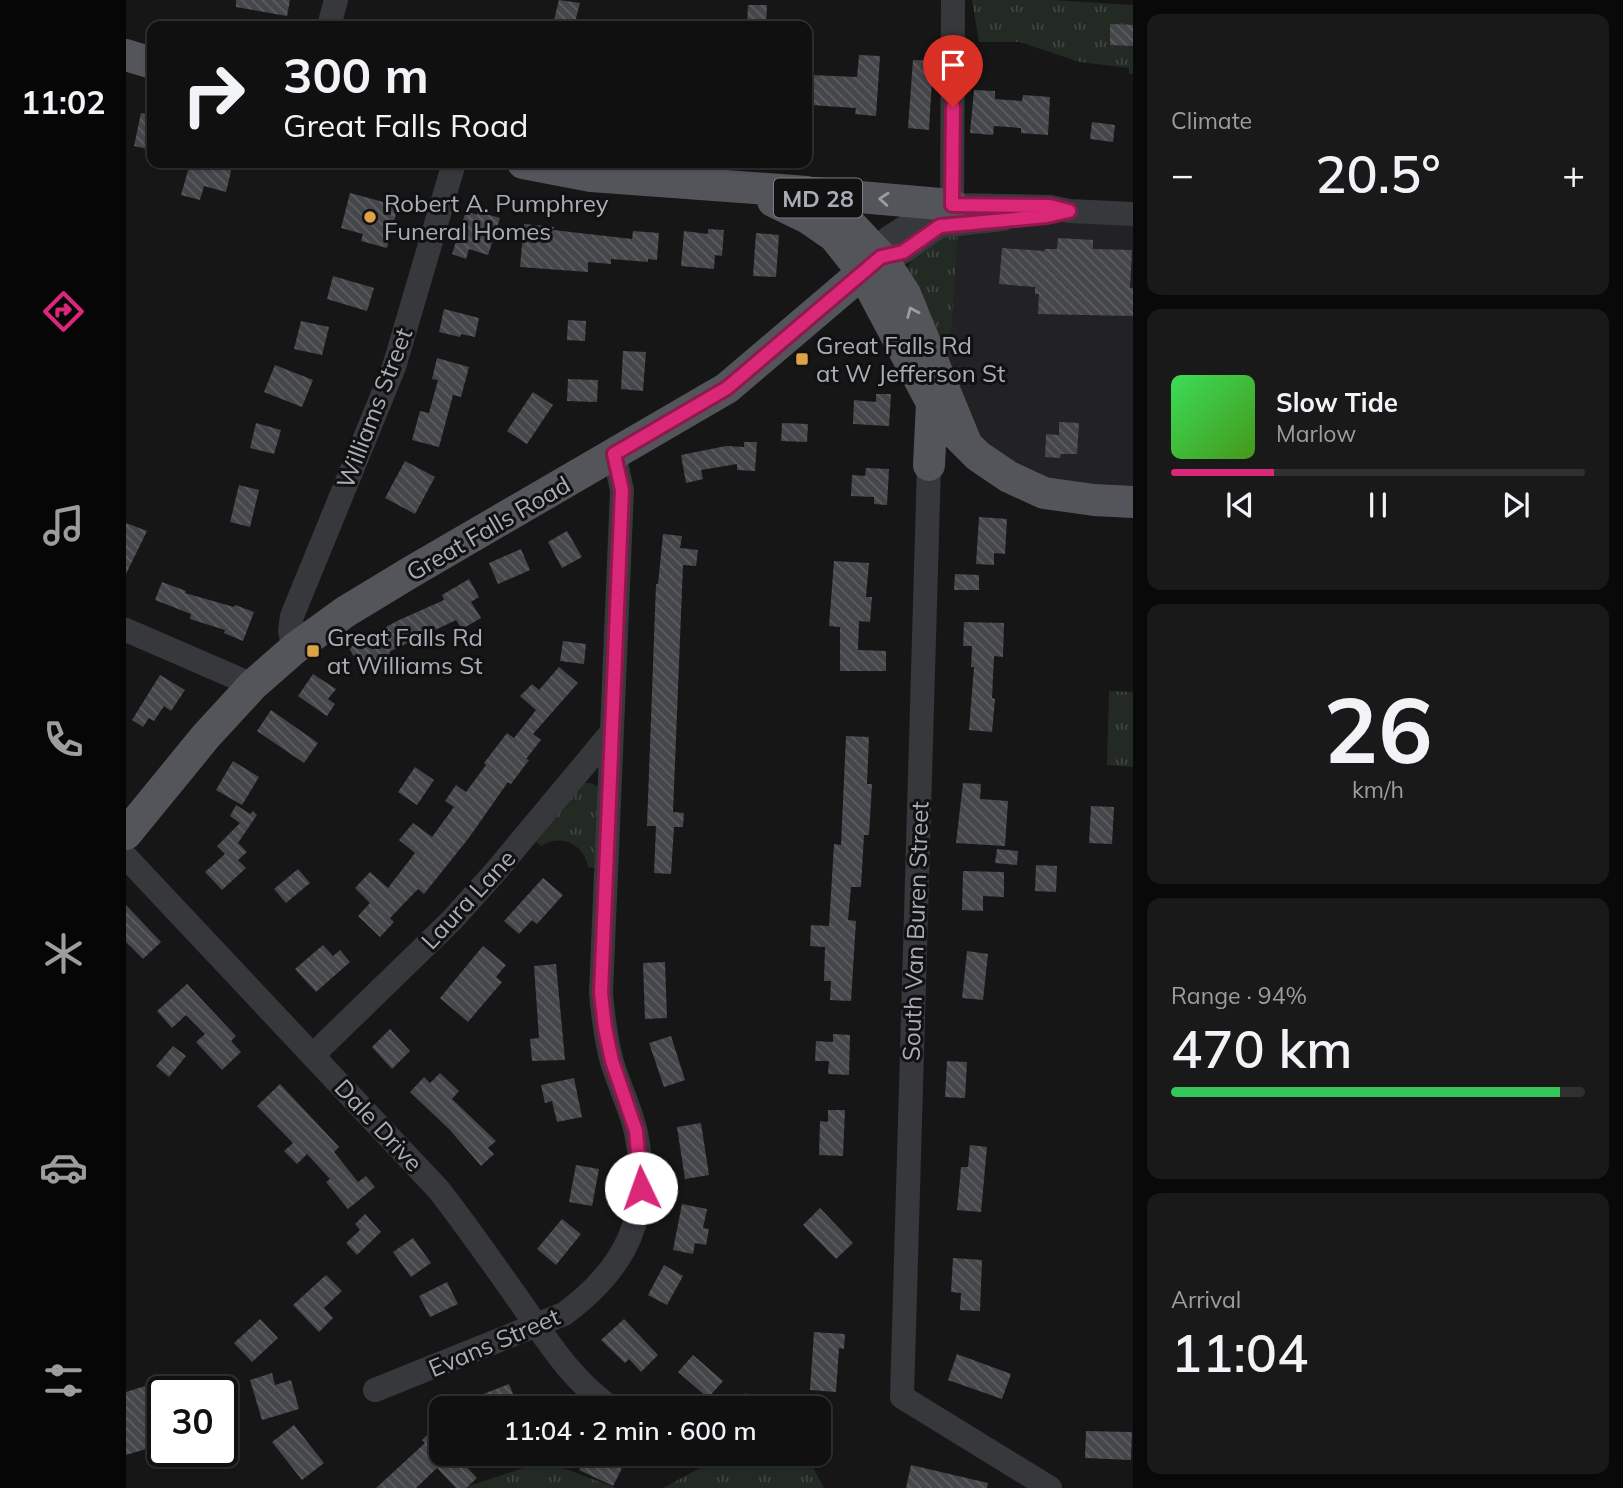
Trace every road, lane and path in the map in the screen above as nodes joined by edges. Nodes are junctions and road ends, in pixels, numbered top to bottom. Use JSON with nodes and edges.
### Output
{"nodes":[{"id":1,"x":336,"y":0,"type":"edge"},
{"id":2,"x":953,"y":0,"type":"edge"},
{"id":3,"x":330,"y":21,"type":"edge"},
{"id":4,"x":126,"y":55,"type":"edge"},
{"id":5,"x":147,"y":61,"type":"edge"},
{"id":6,"x":453,"y":168,"type":"edge"},
{"id":7,"x":549,"y":168,"type":"edge"},
{"id":8,"x":733,"y":186,"type":"junction"},
{"id":9,"x":807,"y":192,"type":"junction"},
{"id":10,"x":952,"y":205,"type":"junction"},
{"id":11,"x":1069,"y":211,"type":"junction"},
{"id":12,"x":1133,"y":214,"type":"edge"},
{"id":13,"x":872,"y":264,"type":"junction"},
{"id":14,"x":932,"y":403,"type":"junction"},
{"id":15,"x":972,"y":449,"type":"junction"},
{"id":16,"x":614,"y":454,"type":"junction"},
{"id":17,"x":929,"y":465,"type":"junction"},
{"id":18,"x":1133,"y":502,"type":"edge"},
{"id":19,"x":126,"y":630,"type":"edge"},
{"id":20,"x":295,"y":649,"type":"junction"},
{"id":21,"x":253,"y":685,"type":"junction"},
{"id":22,"x":611,"y":733,"type":"junction"},
{"id":23,"x":126,"y":834,"type":"edge"},
{"id":24,"x":126,"y":857,"type":"edge"},
{"id":25,"x":313,"y":1055,"type":"junction"},
{"id":26,"x":537,"y":1327,"type":"junction"},
{"id":27,"x":375,"y":1390,"type":"dead end"},
{"id":28,"x":596,"y":1396,"type":"edge"},
{"id":29,"x":1050,"y":1488,"type":"edge"}],
"edges":[{"from":1,"to":3,"type":"street"},
{"from":2,"to":10,"type":"street"},
{"from":4,"to":5,"type":"main road"},
{"from":6,"to":20,"type":"street","name":"Williams Street"},
{"from":7,"to":8,"type":"main road","number":"MD 28"},
{"from":8,"to":9,"type":"main road","number":"MD 28"},
{"from":8,"to":13,"type":"main road","number":"MD 28"},
{"from":10,"to":9,"type":"main road","one_way":true},
{"from":9,"to":13,"type":"main road","number":"MD 28"},
{"from":10,"to":11,"type":"street"},
{"from":10,"to":13,"type":"street"},
{"from":11,"to":12,"type":"street"},
{"from":11,"to":13,"type":"street"},
{"from":13,"to":14,"type":"main road","number":"MD 28"},
{"from":15,"to":13,"type":"main road","number":"MD 28","one_way":true},
{"from":13,"to":16,"type":"main road","name":"Great Falls Road"},
{"from":14,"to":15,"type":"main road","number":"MD 28"},
{"from":14,"to":17,"type":"main road"},
{"from":15,"to":17,"type":"main road"},
{"from":15,"to":18,"type":"main road","number":"MD 28"},
{"from":16,"to":20,"type":"main road","name":"Great Falls Road"},
{"from":16,"to":22,"type":"street","name":"Evans Street"},
{"from":17,"to":29,"type":"street","name":"South Van Buren Street"},
{"from":19,"to":21,"type":"street"},
{"from":20,"to":21,"type":"main road","name":"Great Falls Road"},
{"from":21,"to":23,"type":"main road","name":"Great Falls Road"},
{"from":22,"to":25,"type":"street","name":"Laura Lane"},
{"from":22,"to":26,"type":"street","name":"Evans Street"},
{"from":24,"to":25,"type":"street","name":"Dale Drive"},
{"from":25,"to":26,"type":"street","name":"Dale Drive"},
{"from":26,"to":27,"type":"street","name":"Evans Street"},
{"from":26,"to":28,"type":"street","name":"Dale Drive"}]}
